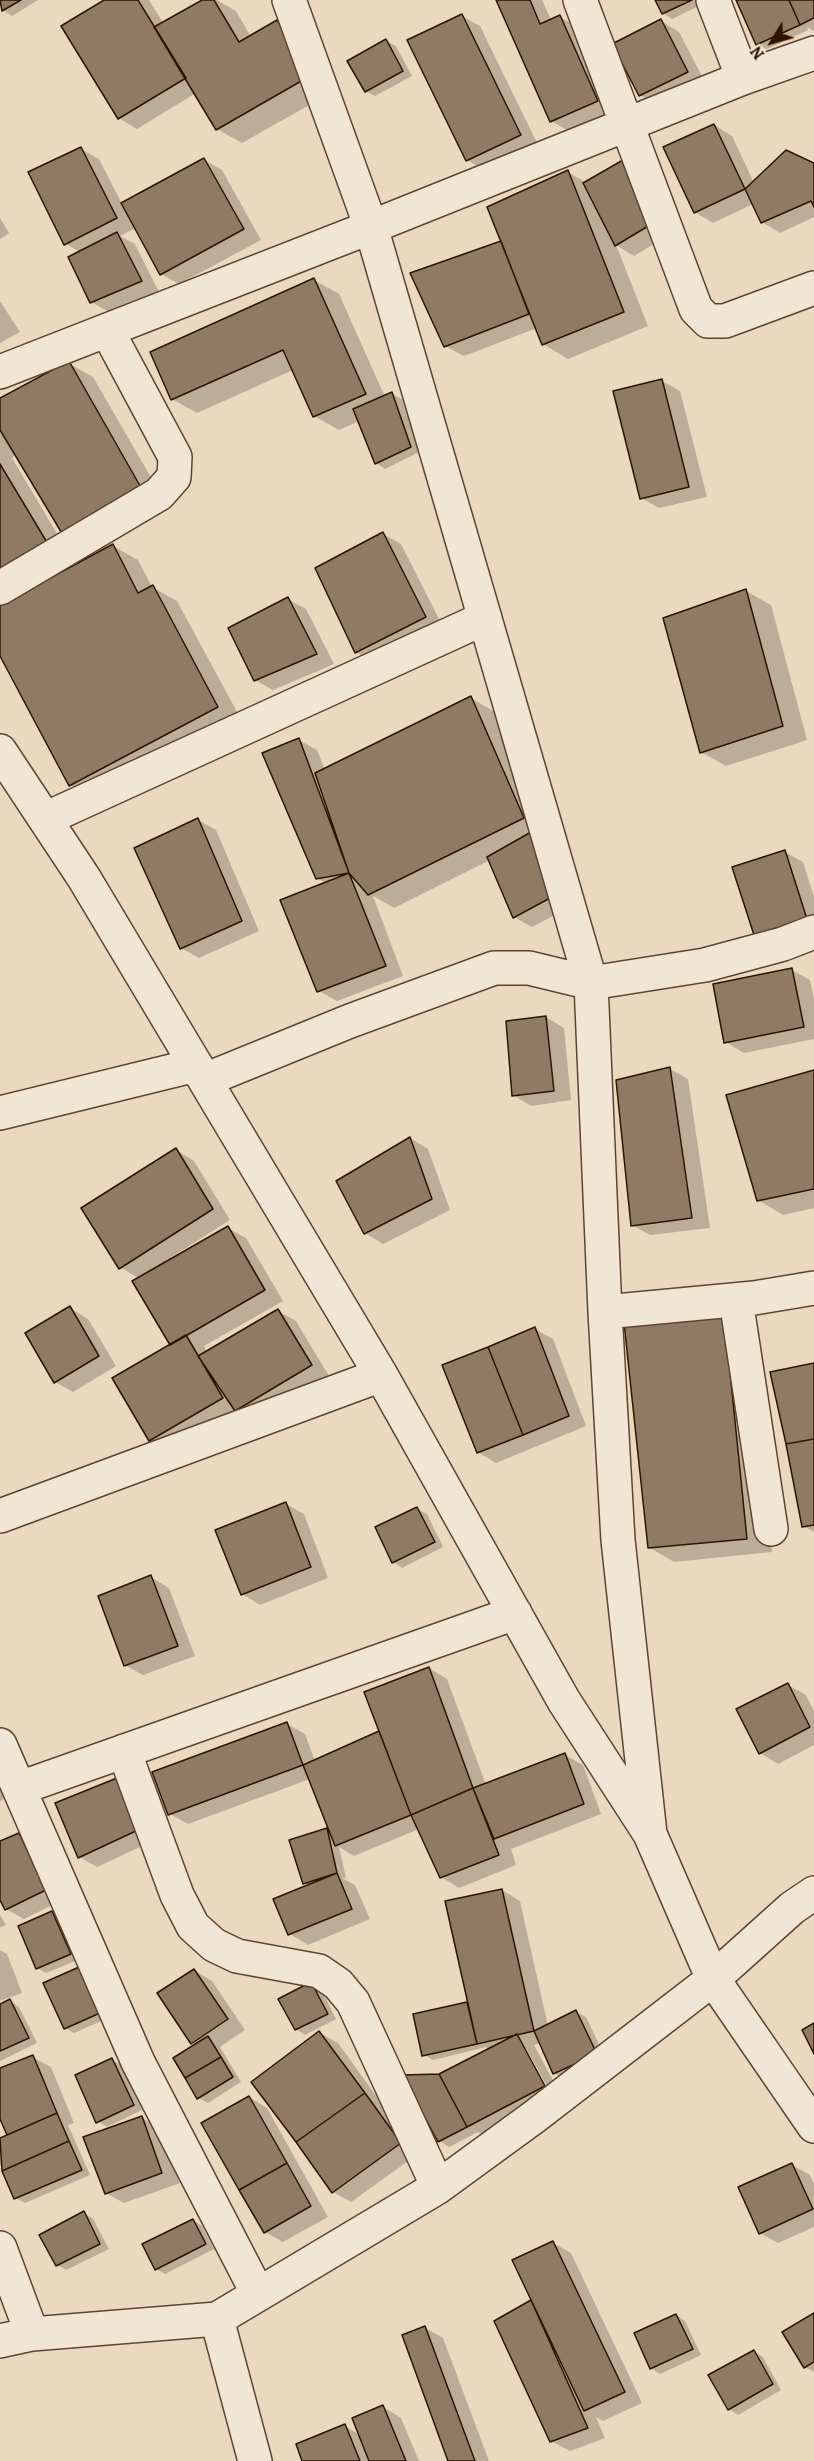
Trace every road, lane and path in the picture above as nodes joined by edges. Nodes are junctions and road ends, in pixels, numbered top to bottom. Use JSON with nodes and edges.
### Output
{"nodes":[{"id":1,"x":289,"y":0,"type":"edge"},
{"id":2,"x":580,"y":0,"type":"edge"},
{"id":3,"x":713,"y":0,"type":"edge"},
{"id":4,"x":814,"y":52,"type":"edge"},
{"id":5,"x":743,"y":78,"type":"junction"},
{"id":6,"x":628,"y":124,"type":"junction"},
{"id":7,"x":371,"y":227,"type":"junction"},
{"id":8,"x":814,"y":288,"type":"edge"},
{"id":9,"x":107,"y":330,"type":"junction"},
{"id":10,"x":0,"y":372,"type":"edge"},
{"id":11,"x":0,"y":588,"type":"edge"},
{"id":12,"x":485,"y":618,"type":"junction"},
{"id":13,"x":0,"y":751,"type":"edge"},
{"id":14,"x":45,"y":819,"type":"junction"},
{"id":15,"x":814,"y":932,"type":"edge"},
{"id":16,"x":591,"y":983,"type":"junction"},
{"id":17,"x":201,"y":1072,"type":"junction"},
{"id":18,"x":0,"y":1113,"type":"edge"},
{"id":19,"x":814,"y":1288,"type":"edge"},
{"id":20,"x":736,"y":1300,"type":"junction"},
{"id":21,"x":605,"y":1312,"type":"junction"},
{"id":22,"x":381,"y":1375,"type":"junction"},
{"id":23,"x":0,"y":1516,"type":"edge"},
{"id":24,"x":771,"y":1529,"type":"dead end"},
{"id":25,"x":515,"y":1613,"type":"junction"},
{"id":26,"x":0,"y":1745,"type":"edge"},
{"id":27,"x":124,"y":1751,"type":"junction"},
{"id":28,"x":20,"y":1788,"type":"junction"},
{"id":29,"x":650,"y":1834,"type":"junction"},
{"id":30,"x":814,"y":1893,"type":"edge"},
{"id":31,"x":712,"y":1978,"type":"junction"},
{"id":32,"x":813,"y":2122,"type":"edge"},
{"id":33,"x":438,"y":2187,"type":"junction"},
{"id":34,"x":0,"y":2248,"type":"edge"},
{"id":35,"x":258,"y":2294,"type":"junction"},
{"id":36,"x":217,"y":2319,"type":"junction"},
{"id":37,"x":32,"y":2334,"type":"junction"},
{"id":38,"x":0,"y":2341,"type":"edge"},
{"id":39,"x":255,"y":2461,"type":"edge"}],
"edges":[{"from":1,"to":7,"type":"street"},
{"from":2,"to":6,"type":"street"},
{"from":3,"to":5,"type":"street"},
{"from":4,"to":5,"type":"street"},
{"from":5,"to":6,"type":"street"},
{"from":6,"to":7,"type":"street"},
{"from":6,"to":8,"type":"street"},
{"from":7,"to":9,"type":"street"},
{"from":7,"to":12,"type":"street"},
{"from":9,"to":10,"type":"street"},
{"from":9,"to":11,"type":"street"},
{"from":12,"to":14,"type":"street"},
{"from":12,"to":16,"type":"street"},
{"from":13,"to":14,"type":"street"},
{"from":14,"to":17,"type":"street"},
{"from":15,"to":16,"type":"street"},
{"from":16,"to":17,"type":"street"},
{"from":16,"to":21,"type":"street"},
{"from":17,"to":18,"type":"street"},
{"from":17,"to":22,"type":"street"},
{"from":19,"to":20,"type":"street"},
{"from":20,"to":21,"type":"street"},
{"from":20,"to":24,"type":"street"},
{"from":21,"to":29,"type":"street"},
{"from":22,"to":23,"type":"street"},
{"from":22,"to":25,"type":"street"},
{"from":25,"to":27,"type":"street"},
{"from":25,"to":29,"type":"street"},
{"from":26,"to":28,"type":"street"},
{"from":27,"to":28,"type":"street"},
{"from":27,"to":33,"type":"street"},
{"from":28,"to":35,"type":"street"},
{"from":29,"to":31,"type":"street"},
{"from":30,"to":31,"type":"street"},
{"from":31,"to":32,"type":"street"},
{"from":31,"to":33,"type":"street"},
{"from":33,"to":35,"type":"street"},
{"from":34,"to":37,"type":"street"},
{"from":35,"to":36,"type":"street"},
{"from":36,"to":37,"type":"street"},
{"from":36,"to":39,"type":"street"},
{"from":37,"to":38,"type":"street"}]}
